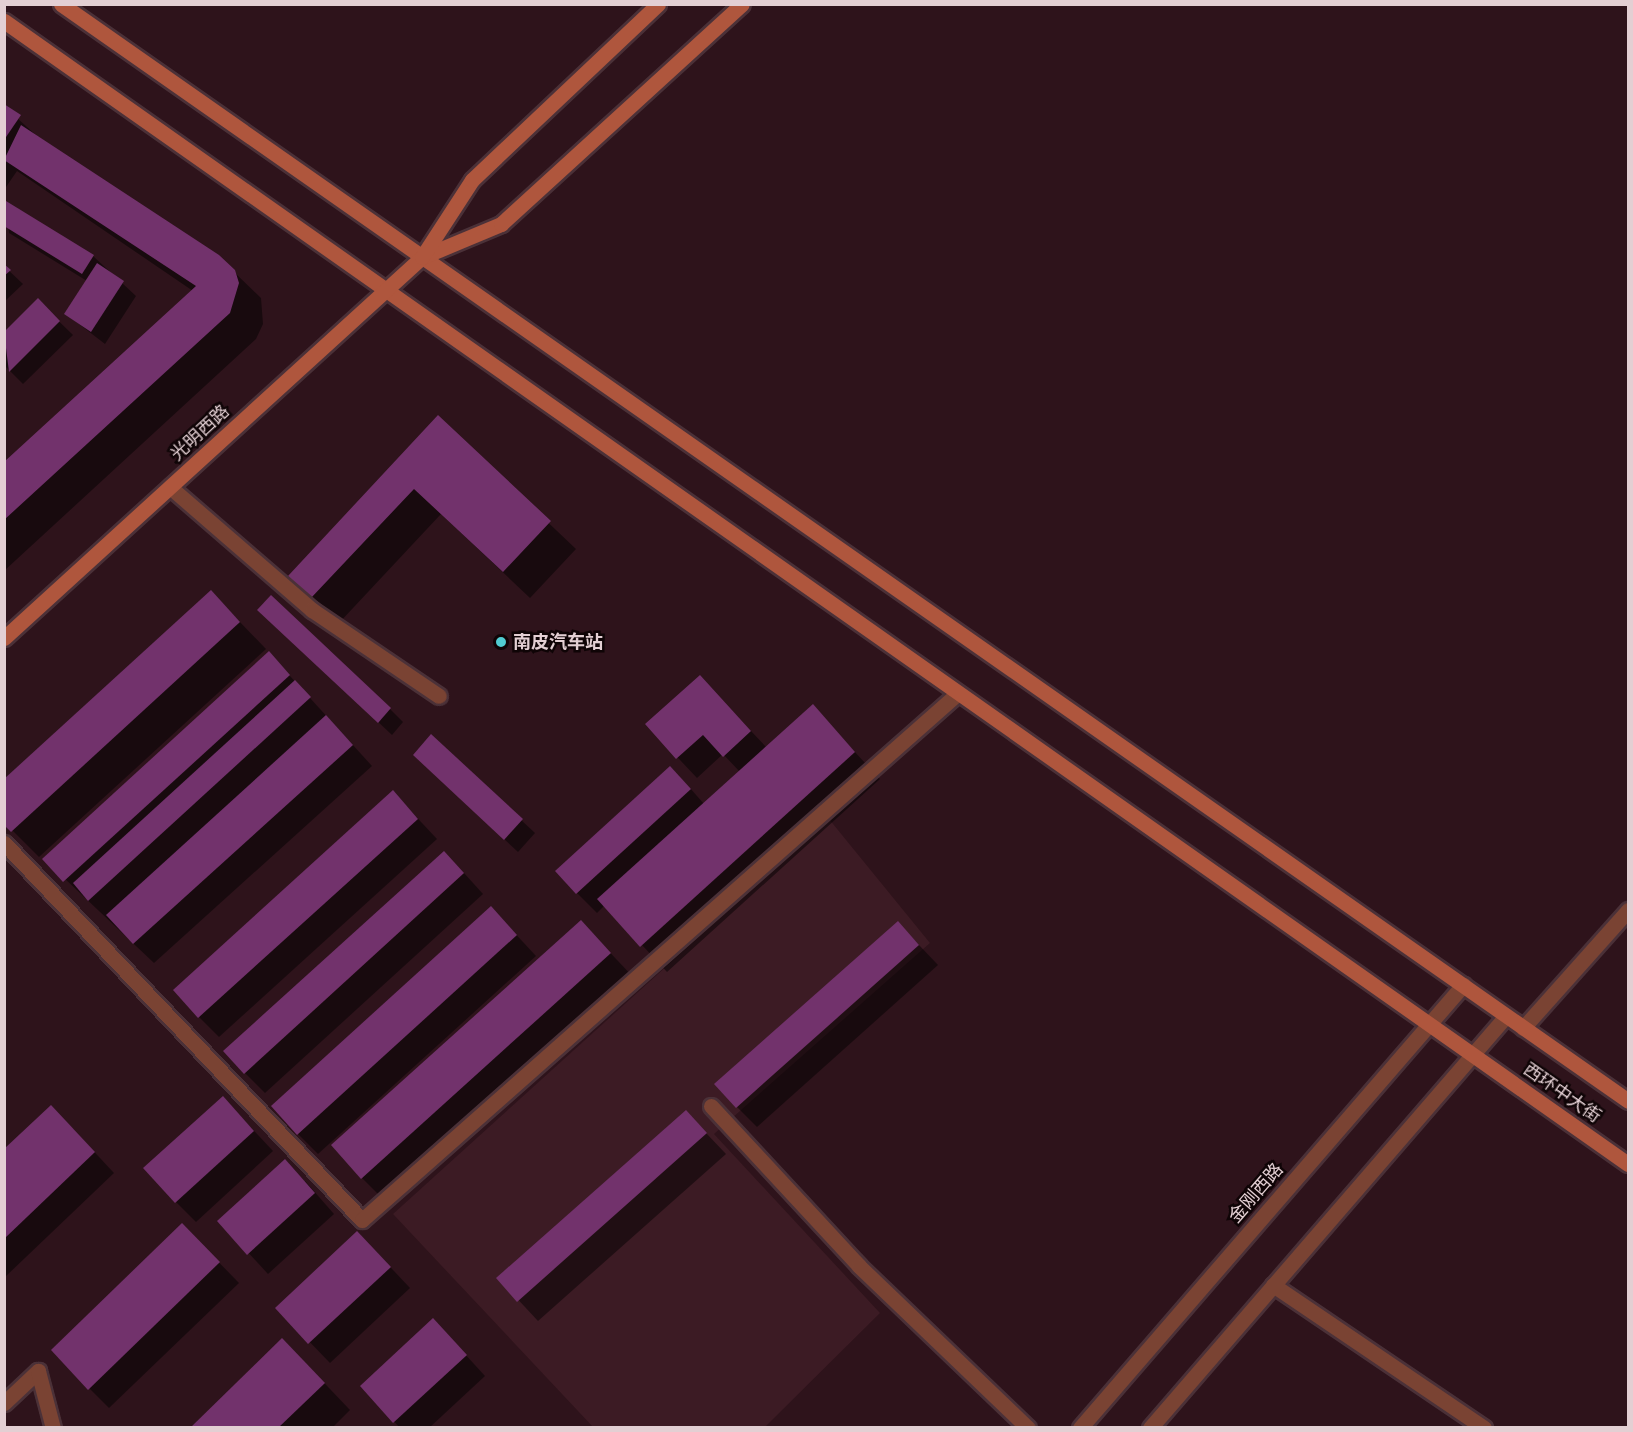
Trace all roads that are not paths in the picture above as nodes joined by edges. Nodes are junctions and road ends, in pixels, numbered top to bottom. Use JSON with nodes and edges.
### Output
{"nodes":[{"id":1,"x":61,"y":4,"type":"edge"},
{"id":2,"x":658,"y":4,"type":"edge"},
{"id":3,"x":742,"y":4,"type":"edge"},
{"id":4,"x":4,"y":21,"type":"edge"},
{"id":5,"x":422,"y":257,"type":"junction"},
{"id":6,"x":383,"y":291,"type":"junction"},
{"id":7,"x":170,"y":487,"type":"junction"},
{"id":8,"x":4,"y":639,"type":"edge"},
{"id":9,"x":957,"y":694,"type":"junction"},
{"id":10,"x":439,"y":696,"type":"dead end"},
{"id":11,"x":4,"y":843,"type":"edge"},
{"id":12,"x":1629,"y":910,"type":"edge"},
{"id":13,"x":1463,"y":985,"type":"junction"},
{"id":14,"x":1506,"y":1016,"type":"junction"},
{"id":15,"x":1429,"y":1024,"type":"junction"},
{"id":16,"x":1523,"y":1028,"type":"junction"},
{"id":17,"x":1473,"y":1055,"type":"junction"},
{"id":18,"x":1629,"y":1101,"type":"edge"},
{"id":19,"x":711,"y":1106,"type":"dead end"},
{"id":20,"x":1629,"y":1164,"type":"edge"},
{"id":21,"x":1273,"y":1284,"type":"junction"},
{"id":22,"x":4,"y":1403,"type":"edge"},
{"id":23,"x":1157,"y":1425,"type":"edge"},
{"id":24,"x":53,"y":1428,"type":"edge"},
{"id":25,"x":1028,"y":1428,"type":"edge"},
{"id":26,"x":1080,"y":1428,"type":"edge"},
{"id":27,"x":1484,"y":1428,"type":"edge"}],
"edges":[{"from":1,"to":5,"type":"main road","name":"西环中大街"},
{"from":2,"to":5,"type":"main road"},
{"from":3,"to":5,"type":"main road"},
{"from":4,"to":6,"type":"main road","name":"西环中大街"},
{"from":5,"to":6,"type":"main road","name":"光明西路"},
{"from":5,"to":13,"type":"main road","name":"西环中大街"},
{"from":6,"to":7,"type":"main road","name":"光明西路"},
{"from":6,"to":9,"type":"main road","name":"西环中大街"},
{"from":7,"to":8,"type":"main road","name":"光明西路"},
{"from":7,"to":10,"type":"street"},
{"from":9,"to":11,"type":"street"},
{"from":9,"to":15,"type":"main road","name":"西环中大街"},
{"from":12,"to":16,"type":"street"},
{"from":13,"to":14,"type":"main road","name":"西环中大街"},
{"from":13,"to":15,"type":"street","name":"金刚西路"},
{"from":14,"to":16,"type":"main road","name":"西环中大街"},
{"from":14,"to":17,"type":"street"},
{"from":15,"to":17,"type":"main road","name":"西环中大街"},
{"from":15,"to":26,"type":"street","name":"金刚西路"},
{"from":16,"to":18,"type":"main road","name":"西环中大街"},
{"from":17,"to":20,"type":"main road","name":"西环中大街"},
{"from":17,"to":21,"type":"street"},
{"from":19,"to":25,"type":"street"},
{"from":21,"to":23,"type":"street"},
{"from":21,"to":27,"type":"street"},
{"from":22,"to":24,"type":"street"}]}
